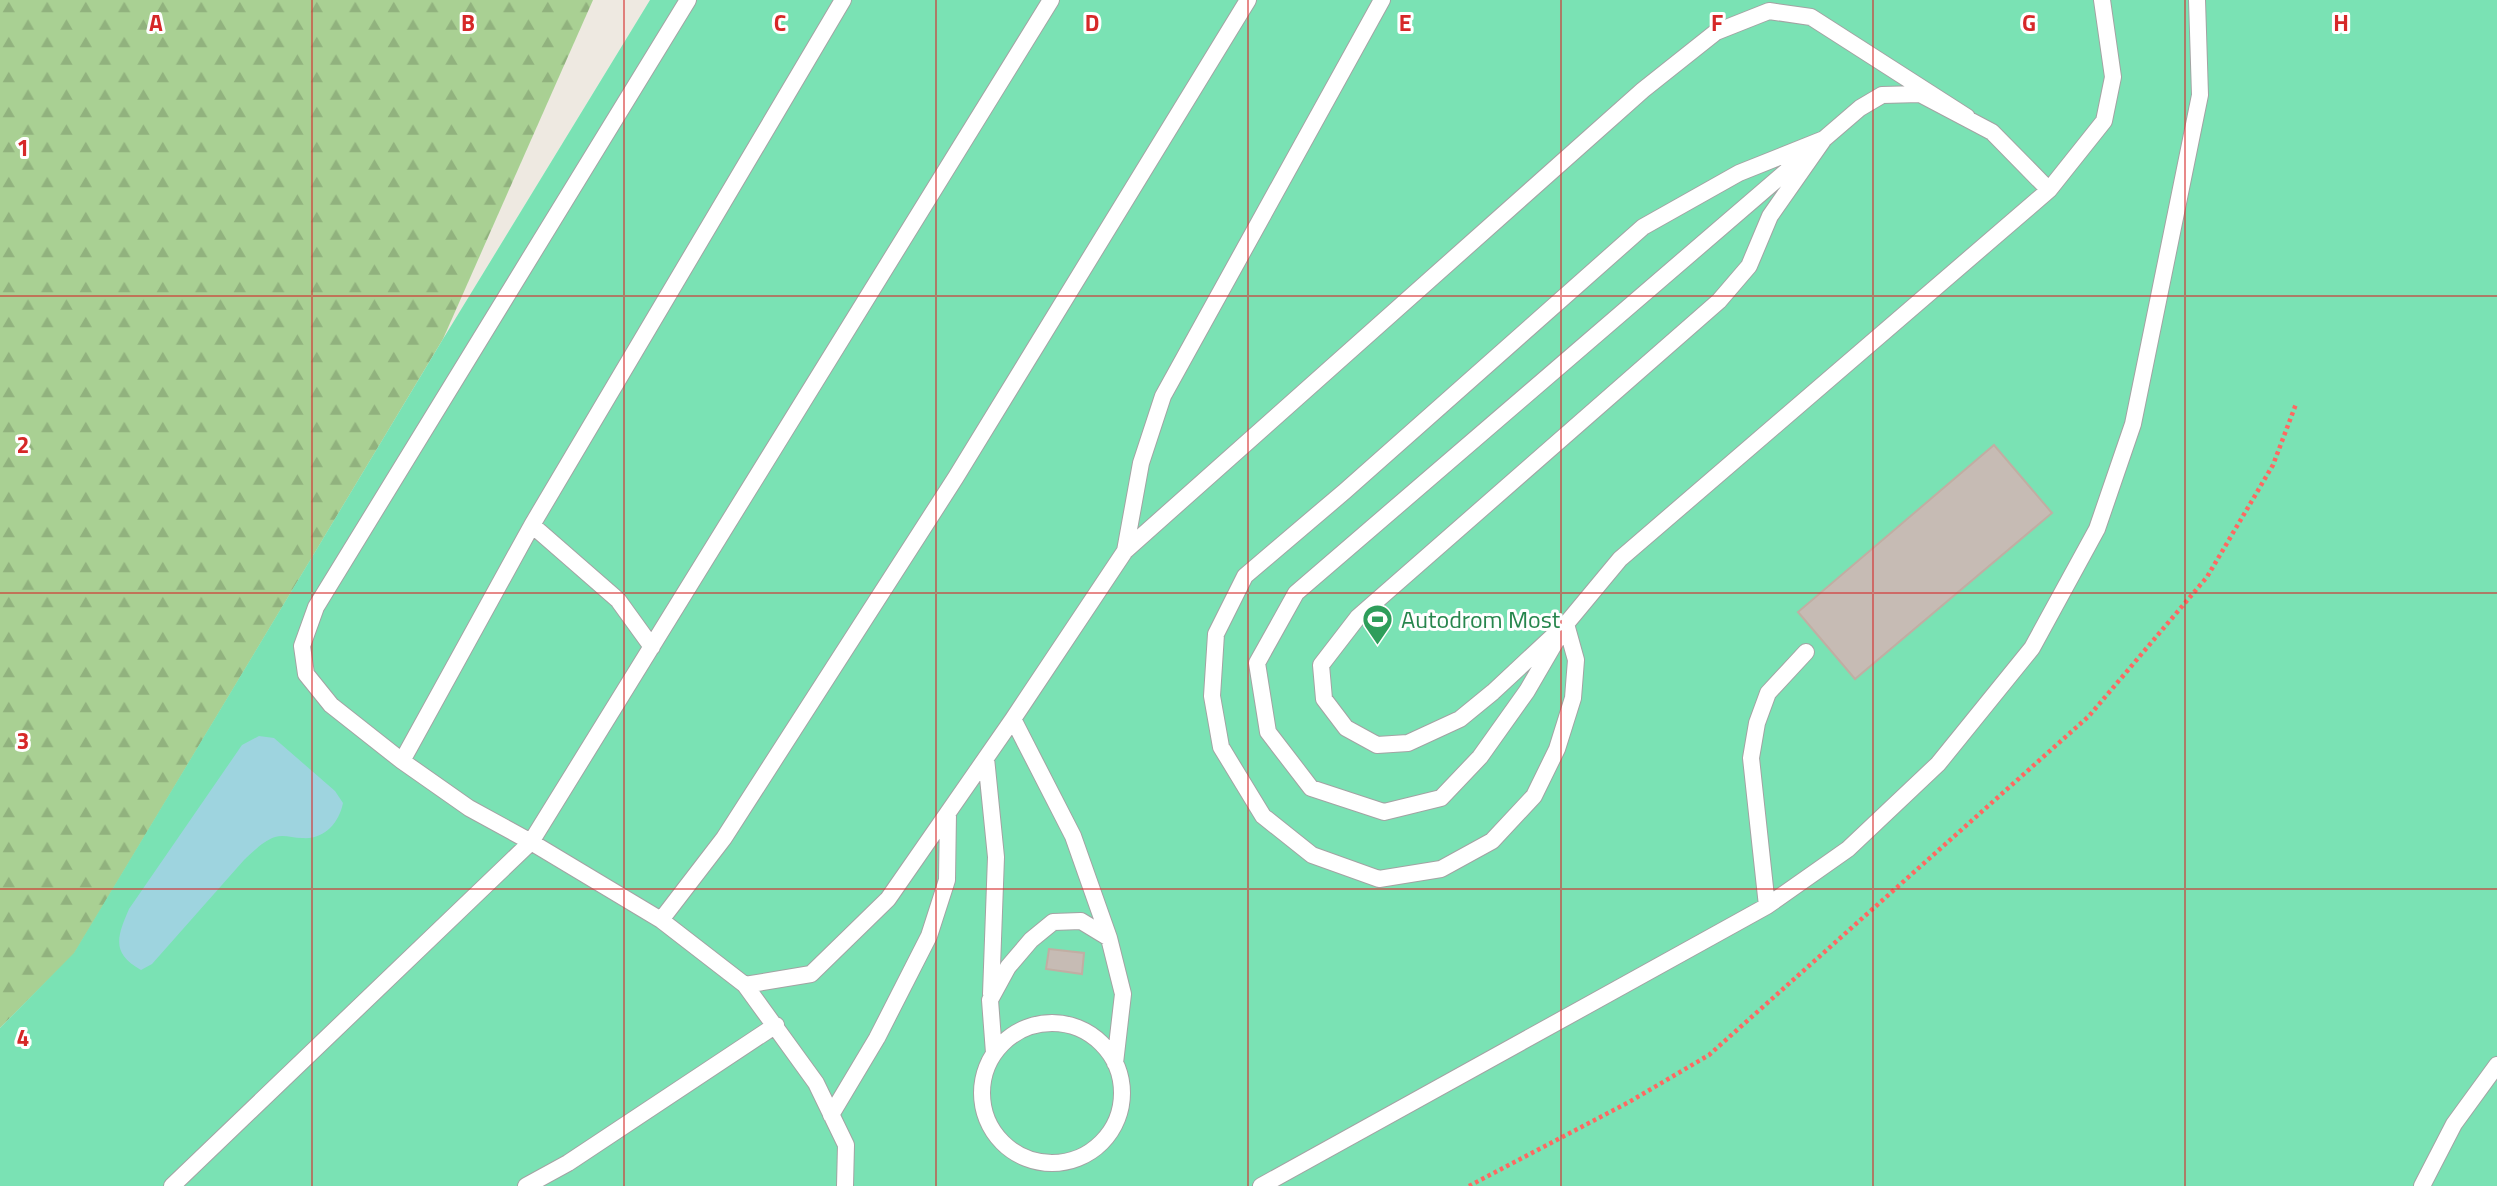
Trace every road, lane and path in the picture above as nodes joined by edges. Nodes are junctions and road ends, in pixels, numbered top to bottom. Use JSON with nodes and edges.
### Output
{"nodes":[{"id":1,"x":688,"y":0,"type":"edge"},
{"id":2,"x":843,"y":0,"type":"edge"},
{"id":3,"x":1051,"y":0,"type":"edge"},
{"id":4,"x":1248,"y":0,"type":"edge"},
{"id":5,"x":1382,"y":0,"type":"edge"},
{"id":6,"x":2102,"y":0,"type":"edge"},
{"id":7,"x":2197,"y":0,"type":"edge"},
{"id":8,"x":1967,"y":117,"type":"junction"},
{"id":9,"x":1824,"y":139,"type":"junction"},
{"id":10,"x":2049,"y":190,"type":"junction"},
{"id":11,"x":2296,"y":404,"type":"dead end"},
{"id":12,"x":532,"y":525,"type":"junction"},
{"id":13,"x":1125,"y":551,"type":"junction"},
{"id":14,"x":1566,"y":625,"type":"junction"},
{"id":15,"x":652,"y":647,"type":"junction"},
{"id":16,"x":1806,"y":652,"type":"dead end"},
{"id":17,"x":1013,"y":719,"type":"junction"},
{"id":18,"x":986,"y":758,"type":"junction"},
{"id":19,"x":402,"y":761,"type":"junction"},
{"id":20,"x":948,"y":813,"type":"junction"},
{"id":21,"x":531,"y":842,"type":"junction"},
{"id":22,"x":1767,"y":906,"type":"junction"},
{"id":23,"x":661,"y":920,"type":"junction"},
{"id":24,"x":1109,"y":938,"type":"junction"},
{"id":25,"x":745,"y":985,"type":"junction"},
{"id":26,"x":990,"y":1000,"type":"junction"},
{"id":27,"x":776,"y":1025,"type":"junction"},
{"id":28,"x":994,"y":1053,"type":"junction"},
{"id":29,"x":1115,"y":1063,"type":"junction"},
{"id":30,"x":2497,"y":1065,"type":"edge"},
{"id":31,"x":831,"y":1115,"type":"junction"},
{"id":32,"x":172,"y":1186,"type":"edge"},
{"id":33,"x":526,"y":1186,"type":"edge"},
{"id":34,"x":845,"y":1186,"type":"edge"},
{"id":35,"x":1261,"y":1186,"type":"edge"},
{"id":36,"x":1469,"y":1186,"type":"edge"},
{"id":37,"x":2422,"y":1186,"type":"edge"}],
"edges":[{"from":1,"to":19,"type":"lane"},
{"from":2,"to":12,"type":"lane"},
{"from":3,"to":15,"type":"lane"},
{"from":4,"to":23,"type":"lane"},
{"from":5,"to":13,"type":"lane"},
{"from":6,"to":10,"type":"lane"},
{"from":7,"to":22,"type":"lane"},
{"from":8,"to":9,"type":"lane"},
{"from":8,"to":10,"type":"lane"},
{"from":8,"to":13,"type":"lane"},
{"from":9,"to":14,"type":"lane"},
{"from":9,"to":14,"type":"lane"},
{"from":9,"to":14,"type":"lane"},
{"from":10,"to":14,"type":"lane"},
{"from":11,"to":36,"type":"path"},
{"from":12,"to":15,"type":"lane"},
{"from":12,"to":19,"type":"lane"},
{"from":13,"to":17,"type":"lane"},
{"from":15,"to":21,"type":"lane"},
{"from":16,"to":22,"type":"lane"},
{"from":17,"to":18,"type":"lane"},
{"from":17,"to":24,"type":"lane"},
{"from":18,"to":20,"type":"lane"},
{"from":18,"to":26,"type":"lane"},
{"from":19,"to":21,"type":"lane"},
{"from":20,"to":25,"type":"lane"},
{"from":20,"to":31,"type":"lane"},
{"from":21,"to":23,"type":"lane"},
{"from":21,"to":32,"type":"lane"},
{"from":22,"to":35,"type":"lane"},
{"from":23,"to":25,"type":"lane"},
{"from":24,"to":26,"type":"lane"},
{"from":24,"to":29,"type":"lane"},
{"from":25,"to":27,"type":"lane"},
{"from":26,"to":28,"type":"lane"},
{"from":27,"to":31,"type":"lane"},
{"from":27,"to":33,"type":"lane"},
{"from":28,"to":29,"type":"lane"},
{"from":28,"to":29,"type":"lane"},
{"from":30,"to":37,"type":"lane"},
{"from":31,"to":34,"type":"lane"}]}
